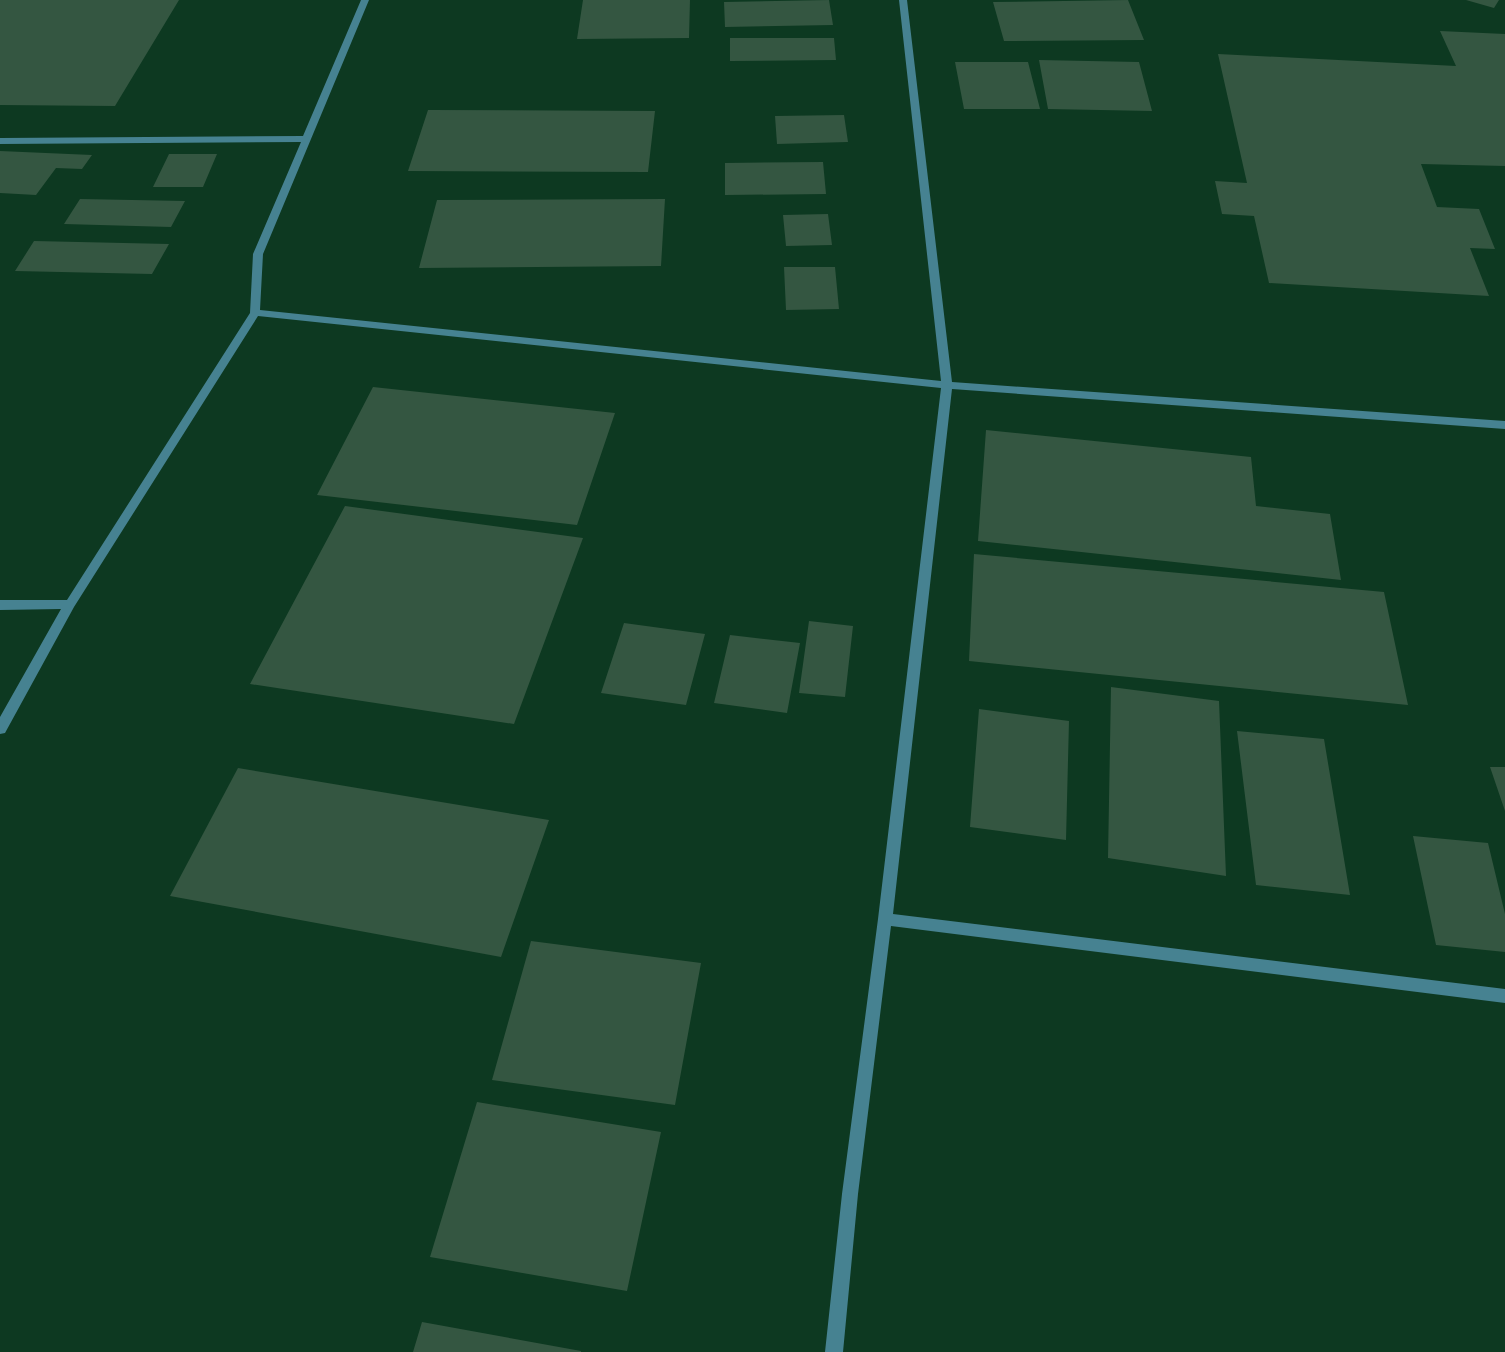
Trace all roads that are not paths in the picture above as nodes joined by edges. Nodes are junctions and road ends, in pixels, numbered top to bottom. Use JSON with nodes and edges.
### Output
{"nodes":[{"id":1,"x":365,"y":0,"type":"edge"},
{"id":2,"x":903,"y":0,"type":"edge"},
{"id":3,"x":306,"y":139,"type":"junction"},
{"id":4,"x":0,"y":141,"type":"edge"},
{"id":5,"x":255,"y":313,"type":"junction"},
{"id":6,"x":947,"y":385,"type":"junction"},
{"id":7,"x":1505,"y":425,"type":"edge"},
{"id":8,"x":70,"y":604,"type":"junction"},
{"id":9,"x":0,"y":605,"type":"edge"},
{"id":10,"x":0,"y":729,"type":"edge"},
{"id":11,"x":885,"y":919,"type":"junction"},
{"id":12,"x":1505,"y":996,"type":"edge"},
{"id":13,"x":834,"y":1352,"type":"edge"}],
"edges":[{"from":1,"to":3,"type":"street"},
{"from":2,"to":6,"type":"street"},
{"from":3,"to":4,"type":"street"},
{"from":3,"to":5,"type":"street"},
{"from":5,"to":6,"type":"street"},
{"from":5,"to":8,"type":"street"},
{"from":6,"to":7,"type":"street"},
{"from":6,"to":11,"type":"street"},
{"from":8,"to":9,"type":"street"},
{"from":8,"to":10,"type":"street"},
{"from":11,"to":12,"type":"street"},
{"from":11,"to":13,"type":"street"}]}
